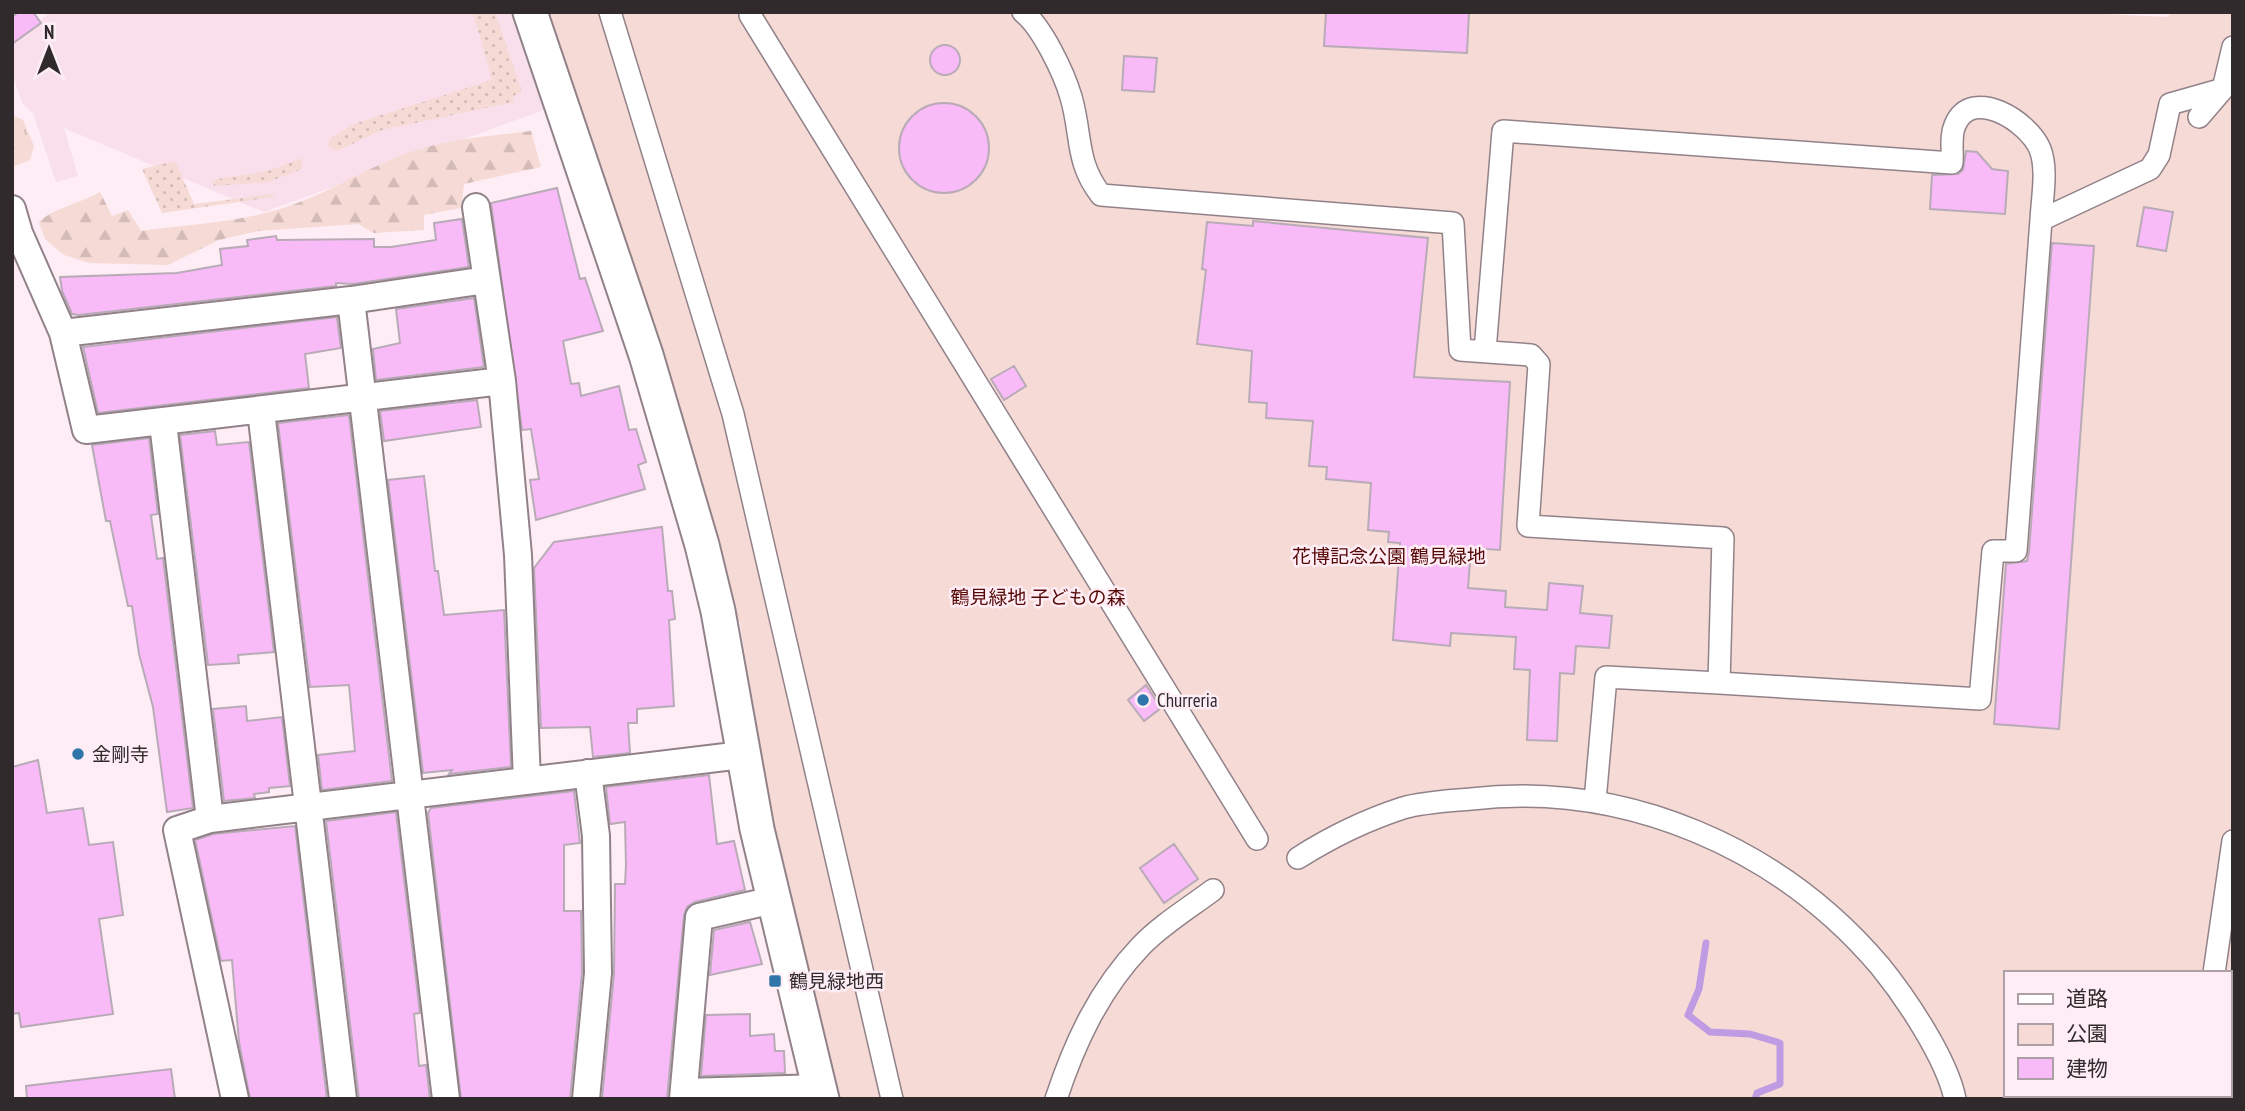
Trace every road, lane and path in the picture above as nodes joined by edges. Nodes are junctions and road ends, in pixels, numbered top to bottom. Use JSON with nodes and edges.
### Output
{"nodes":[{"id":1,"x":530,"y":12,"type":"edge"},
{"id":2,"x":610,"y":12,"type":"edge"},
{"id":3,"x":1023,"y":12,"type":"edge"},
{"id":4,"x":750,"y":15,"type":"dead end"},
{"id":5,"x":2233,"y":47,"type":"edge"},
{"id":6,"x":2223,"y":89,"type":"junction"},
{"id":7,"x":2199,"y":117,"type":"dead end"},
{"id":8,"x":477,"y":207,"type":"dead end"},
{"id":9,"x":12,"y":209,"type":"edge"},
{"id":10,"x":2040,"y":220,"type":"junction"},
{"id":11,"x":486,"y":280,"type":"junction"},
{"id":12,"x":351,"y":300,"type":"junction"},
{"id":13,"x":63,"y":334,"type":"junction"},
{"id":14,"x":1485,"y":351,"type":"junction"},
{"id":15,"x":502,"y":381,"type":"junction"},
{"id":16,"x":364,"y":398,"type":"junction"},
{"id":17,"x":261,"y":411,"type":"junction"},
{"id":18,"x":163,"y":423,"type":"junction"},
{"id":19,"x":1719,"y":682,"type":"junction"},
{"id":20,"x":742,"y":755,"type":"junction"},
{"id":21,"x":588,"y":774,"type":"junction"},
{"id":22,"x":527,"y":781,"type":"junction"},
{"id":23,"x":410,"y":794,"type":"junction"},
{"id":24,"x":1595,"y":801,"type":"junction"},
{"id":25,"x":308,"y":807,"type":"junction"},
{"id":26,"x":210,"y":819,"type":"junction"},
{"id":27,"x":1257,"y":839,"type":"dead end"},
{"id":28,"x":2233,"y":841,"type":"edge"},
{"id":29,"x":1298,"y":858,"type":"dead end"},
{"id":30,"x":1213,"y":890,"type":"dead end"},
{"id":31,"x":773,"y":900,"type":"junction"},
{"id":32,"x":2214,"y":971,"type":"edge"},
{"id":33,"x":821,"y":1094,"type":"edge"},
{"id":34,"x":683,"y":1095,"type":"edge"},
{"id":35,"x":235,"y":1099,"type":"edge"},
{"id":36,"x":343,"y":1099,"type":"edge"},
{"id":37,"x":446,"y":1099,"type":"edge"},
{"id":38,"x":586,"y":1099,"type":"edge"},
{"id":39,"x":892,"y":1099,"type":"edge"},
{"id":40,"x":1056,"y":1099,"type":"edge"},
{"id":41,"x":1955,"y":1099,"type":"edge"}],
"edges":[{"from":1,"to":20,"type":"street"},
{"from":2,"to":39,"type":"street"},
{"from":3,"to":14,"type":"street"},
{"from":4,"to":27,"type":"street"},
{"from":5,"to":6,"type":"street"},
{"from":6,"to":7,"type":"street"},
{"from":6,"to":10,"type":"street"},
{"from":8,"to":11,"type":"street"},
{"from":9,"to":13,"type":"street"},
{"from":10,"to":14,"type":"street"},
{"from":10,"to":19,"type":"street"},
{"from":11,"to":12,"type":"street"},
{"from":11,"to":15,"type":"street"},
{"from":12,"to":13,"type":"street"},
{"from":12,"to":16,"type":"street"},
{"from":13,"to":18,"type":"street"},
{"from":14,"to":19,"type":"street"},
{"from":15,"to":16,"type":"street"},
{"from":15,"to":22,"type":"street"},
{"from":16,"to":17,"type":"street"},
{"from":16,"to":23,"type":"street"},
{"from":17,"to":18,"type":"street"},
{"from":17,"to":25,"type":"street"},
{"from":18,"to":26,"type":"street"},
{"from":19,"to":24,"type":"street"},
{"from":20,"to":21,"type":"street"},
{"from":20,"to":31,"type":"street"},
{"from":21,"to":22,"type":"street"},
{"from":21,"to":38,"type":"street"},
{"from":22,"to":23,"type":"street"},
{"from":23,"to":25,"type":"street"},
{"from":23,"to":37,"type":"street"},
{"from":24,"to":29,"type":"street"},
{"from":24,"to":41,"type":"street"},
{"from":25,"to":26,"type":"street"},
{"from":25,"to":36,"type":"street"},
{"from":26,"to":35,"type":"street"},
{"from":28,"to":32,"type":"street"},
{"from":30,"to":40,"type":"street"},
{"from":31,"to":33,"type":"street"},
{"from":31,"to":34,"type":"street"},
{"from":33,"to":34,"type":"street"}]}
